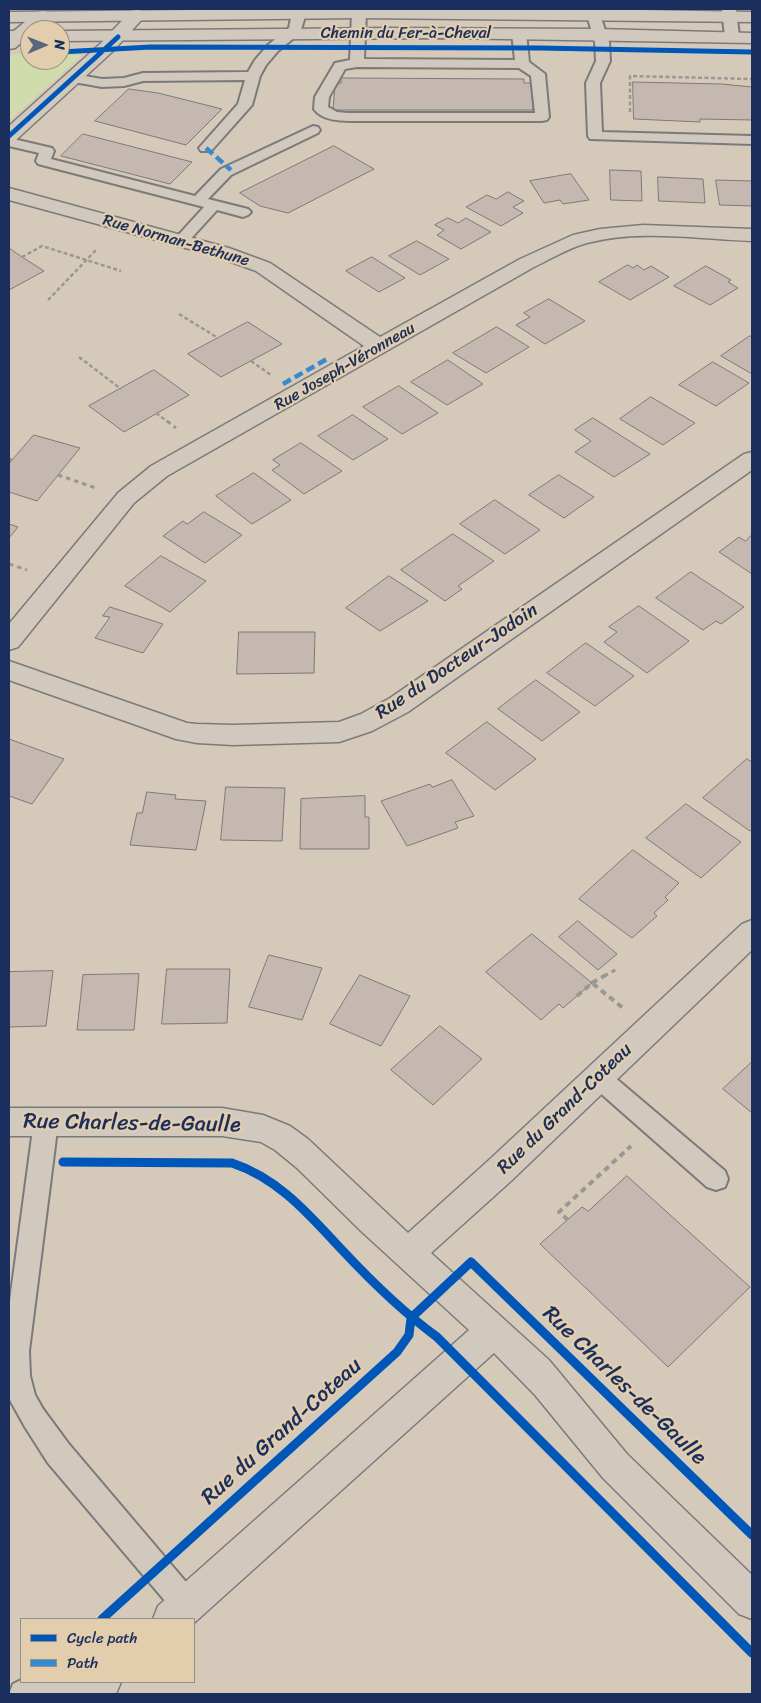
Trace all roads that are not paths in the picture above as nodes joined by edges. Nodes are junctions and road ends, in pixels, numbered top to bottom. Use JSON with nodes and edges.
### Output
{"nodes":[{"id":1,"x":593,"y":11,"type":"edge"},
{"id":2,"x":298,"y":13,"type":"junction"},
{"id":3,"x":359,"y":13,"type":"junction"},
{"id":4,"x":729,"y":13,"type":"edge"},
{"id":5,"x":137,"y":15,"type":"junction"},
{"id":6,"x":43,"y":16,"type":"junction"},
{"id":7,"x":9,"y":17,"type":"edge"},
{"id":8,"x":752,"y":17,"type":"edge"},
{"id":9,"x":359,"y":33,"type":"junction"},
{"id":10,"x":519,"y":33,"type":"junction"},
{"id":11,"x":291,"y":34,"type":"junction"},
{"id":12,"x":600,"y":34,"type":"junction"},
{"id":13,"x":70,"y":36,"type":"edge"},
{"id":14,"x":118,"y":37,"type":"junction"},
{"id":15,"x":732,"y":37,"type":"junction"},
{"id":16,"x":17,"y":38,"type":"edge"},
{"id":17,"x":752,"y":38,"type":"edge"},
{"id":18,"x":358,"y":63,"type":"junction"},
{"id":19,"x":522,"y":64,"type":"junction"},
{"id":20,"x":253,"y":76,"type":"junction"},
{"id":21,"x":74,"y":78,"type":"junction"},
{"id":22,"x":313,"y":130,"type":"dead end"},
{"id":23,"x":9,"y":136,"type":"edge"},
{"id":24,"x":752,"y":140,"type":"edge"},
{"id":25,"x":9,"y":142,"type":"edge"},
{"id":26,"x":206,"y":148,"type":"dead end"},
{"id":27,"x":9,"y":194,"type":"edge"},
{"id":28,"x":198,"y":200,"type":"junction"},
{"id":29,"x":214,"y":204,"type":"junction"},
{"id":30,"x":243,"y":212,"type":"dead end"},
{"id":31,"x":752,"y":235,"type":"edge"},
{"id":32,"x":181,"y":241,"type":"junction"},
{"id":33,"x":380,"y":347,"type":"junction"},
{"id":34,"x":752,"y":459,"type":"edge"},
{"id":35,"x":9,"y":641,"type":"edge"},
{"id":36,"x":9,"y":670,"type":"edge"},
{"id":37,"x":752,"y":932,"type":"edge"},
{"id":38,"x":598,"y":1077,"type":"junction"},
{"id":39,"x":9,"y":1122,"type":"edge"},
{"id":40,"x":46,"y":1122,"type":"junction"},
{"id":41,"x":716,"y":1178,"type":"dead end"},
{"id":42,"x":408,"y":1253,"type":"junction"},
{"id":43,"x":493,"y":1331,"type":"junction"},
{"id":44,"x":752,"y":1601,"type":"edge"},
{"id":45,"x":179,"y":1612,"type":"edge"},
{"id":46,"x":70,"y":1683,"type":"edge"},
{"id":47,"x":101,"y":1683,"type":"edge"},
{"id":48,"x":23,"y":1694,"type":"edge"},
{"id":49,"x":89,"y":1694,"type":"edge"}],
"edges":[{"from":1,"to":3,"type":"street","name":"Chemin du Fer-à-Cheval"},
{"from":1,"to":4,"type":"street","name":"Chemin du Fer-à-Cheval"},
{"from":1,"to":12,"type":"lane"},
{"from":2,"to":3,"type":"street","name":"Chemin du Fer-à-Cheval"},
{"from":2,"to":5,"type":"street","name":"Chemin du Fer-à-Cheval"},
{"from":2,"to":11,"type":"lane"},
{"from":3,"to":9,"type":"lane"},
{"from":4,"to":8,"type":"street","name":"Chemin du Fer-à-Cheval"},
{"from":4,"to":15,"type":"lane"},
{"from":5,"to":6,"type":"street","name":"Chemin du Fer-à-Cheval"},
{"from":5,"to":14,"type":"street"},
{"from":6,"to":7,"type":"street","name":"Chemin du Fer-à-Cheval"},
{"from":6,"to":16,"type":"street"},
{"from":9,"to":10,"type":"street","name":"Chemin du Fer-à-Cheval"},
{"from":9,"to":11,"type":"street","name":"Chemin du Fer-à-Cheval"},
{"from":9,"to":18,"type":"lane"},
{"from":10,"to":12,"type":"street","name":"Chemin du Fer-à-Cheval"},
{"from":10,"to":19,"type":"lane"},
{"from":11,"to":14,"type":"street","name":"Chemin du Fer-à-Cheval"},
{"from":11,"to":20,"type":"lane"},
{"from":12,"to":15,"type":"street","name":"Chemin du Fer-à-Cheval"},
{"from":12,"to":24,"type":"lane"},
{"from":13,"to":14,"type":"street","name":"Chemin du Fer-à-Cheval"},
{"from":14,"to":21,"type":"street"},
{"from":15,"to":17,"type":"street","name":"Chemin du Fer-à-Cheval"},
{"from":18,"to":19,"type":"lane"},
{"from":18,"to":19,"type":"lane"},
{"from":20,"to":21,"type":"lane"},
{"from":20,"to":26,"type":"lane"},
{"from":21,"to":23,"type":"street"},
{"from":22,"to":28,"type":"lane"},
{"from":25,"to":28,"type":"lane"},
{"from":27,"to":32,"type":"street","name":"Rue Norman-Bethune"},
{"from":28,"to":29,"type":"lane"},
{"from":29,"to":30,"type":"lane"},
{"from":29,"to":32,"type":"lane"},
{"from":31,"to":33,"type":"street","name":"Rue Joseph-Véronneau"},
{"from":32,"to":33,"type":"street","name":"Rue Norman-Bethune"},
{"from":33,"to":35,"type":"street","name":"Rue Joseph-Véronneau"},
{"from":34,"to":36,"type":"street","name":"Rue du Docteur-Jodoin"},
{"from":37,"to":38,"type":"street","name":"Rue du Grand-Coteau"},
{"from":38,"to":41,"type":"lane"},
{"from":38,"to":42,"type":"street","name":"Rue du Grand-Coteau"},
{"from":39,"to":40,"type":"street","name":"Rue Charles-de-Gaulle"},
{"from":40,"to":42,"type":"street","name":"Rue Charles-de-Gaulle"},
{"from":40,"to":45,"type":"lane"},
{"from":42,"to":43,"type":"street","name":"Rue Charles-de-Gaulle"},
{"from":43,"to":44,"type":"street","name":"Rue Charles-de-Gaulle"},
{"from":43,"to":45,"type":"street"},
{"from":46,"to":48,"type":"lane"},
{"from":47,"to":49,"type":"street"}]}
